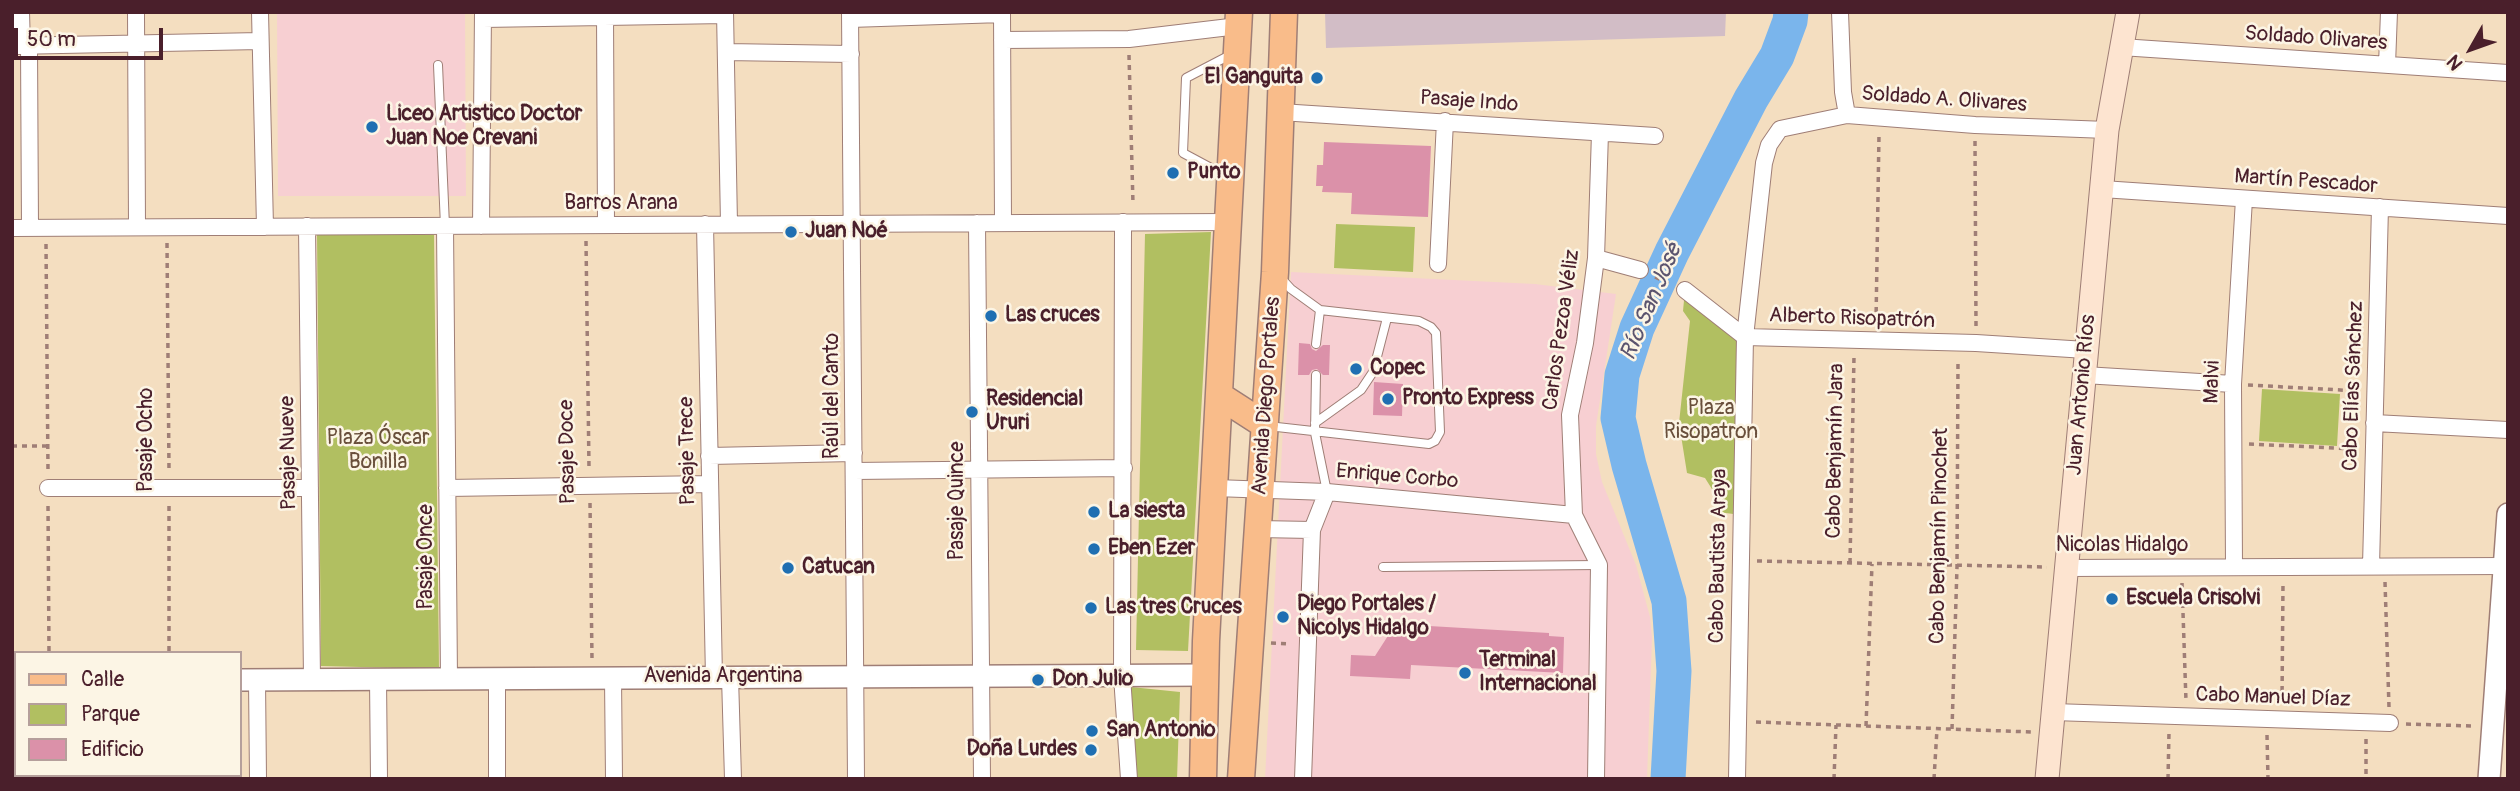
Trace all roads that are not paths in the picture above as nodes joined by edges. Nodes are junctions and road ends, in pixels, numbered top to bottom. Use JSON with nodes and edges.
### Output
{"nodes":[{"id":1,"x":21,"y":12,"type":"edge"},
{"id":2,"x":136,"y":12,"type":"edge"},
{"id":3,"x":260,"y":12,"type":"edge"},
{"id":4,"x":1283,"y":12,"type":"edge"},
{"id":5,"x":1840,"y":12,"type":"edge"},
{"id":6,"x":2128,"y":12,"type":"edge"},
{"id":7,"x":2389,"y":12,"type":"edge"},
{"id":8,"x":1002,"y":13,"type":"edge"},
{"id":9,"x":725,"y":14,"type":"edge"},
{"id":10,"x":606,"y":15,"type":"edge"},
{"id":11,"x":483,"y":16,"type":"edge"},
{"id":12,"x":850,"y":16,"type":"edge"},
{"id":13,"x":1238,"y":30,"type":"edge"},
{"id":14,"x":1002,"y":40,"type":"junction"},
{"id":15,"x":260,"y":41,"type":"junction"},
{"id":16,"x":136,"y":44,"type":"junction"},
{"id":17,"x":21,"y":46,"type":"edge"},
{"id":18,"x":2121,"y":47,"type":"junction"},
{"id":19,"x":726,"y":52,"type":"junction"},
{"id":20,"x":851,"y":54,"type":"junction"},
{"id":21,"x":438,"y":65,"type":"dead end"},
{"id":22,"x":2387,"y":65,"type":"junction"},
{"id":23,"x":2508,"y":73,"type":"edge"},
{"id":24,"x":1280,"y":112,"type":"junction"},
{"id":25,"x":1847,"y":115,"type":"junction"},
{"id":26,"x":1445,"y":121,"type":"junction"},
{"id":27,"x":1780,"y":129,"type":"joint"},
{"id":28,"x":2107,"y":130,"type":"junction"},
{"id":29,"x":1600,"y":133,"type":"junction"},
{"id":30,"x":1655,"y":136,"type":"dead end"},
{"id":31,"x":1231,"y":179,"type":"junction"},
{"id":32,"x":2102,"y":189,"type":"junction"},
{"id":33,"x":2244,"y":199,"type":"junction"},
{"id":34,"x":2380,"y":208,"type":"junction"},
{"id":35,"x":2508,"y":216,"type":"edge"},
{"id":36,"x":1128,"y":222,"type":"junction"},
{"id":37,"x":1229,"y":222,"type":"junction"},
{"id":38,"x":852,"y":223,"type":"junction"},
{"id":39,"x":977,"y":223,"type":"junction"},
{"id":40,"x":1003,"y":223,"type":"junction"},
{"id":41,"x":705,"y":224,"type":"junction"},
{"id":42,"x":729,"y":224,"type":"junction"},
{"id":43,"x":606,"y":225,"type":"junction"},
{"id":44,"x":265,"y":226,"type":"junction"},
{"id":45,"x":307,"y":226,"type":"junction"},
{"id":46,"x":444,"y":226,"type":"junction"},
{"id":47,"x":481,"y":226,"type":"junction"},
{"id":48,"x":137,"y":227,"type":"junction"},
{"id":49,"x":12,"y":228,"type":"edge"},
{"id":50,"x":38,"y":228,"type":"junction"},
{"id":51,"x":1596,"y":258,"type":"junction"},
{"id":52,"x":1438,"y":264,"type":"dead end"},
{"id":53,"x":1640,"y":270,"type":"road end"},
{"id":54,"x":1275,"y":272,"type":"junction"},
{"id":55,"x":1685,"y":290,"type":"road end"},
{"id":56,"x":1320,"y":310,"type":"junction"},
{"id":57,"x":1387,"y":318,"type":"junction"},
{"id":58,"x":1745,"y":337,"type":"junction"},
{"id":59,"x":1316,"y":344,"type":"dead end"},
{"id":60,"x":2086,"y":350,"type":"junction"},
{"id":61,"x":1316,"y":375,"type":"dead end"},
{"id":62,"x":2084,"y":375,"type":"junction"},
{"id":63,"x":2233,"y":384,"type":"junction"},
{"id":64,"x":1220,"y":396,"type":"junction"},
{"id":65,"x":1315,"y":423,"type":"junction"},
{"id":66,"x":2374,"y":423,"type":"junction"},
{"id":67,"x":1265,"y":425,"type":"junction"},
{"id":68,"x":2508,"y":430,"type":"edge"},
{"id":69,"x":1315,"y":433,"type":"junction"},
{"id":70,"x":854,"y":453,"type":"junction"},
{"id":71,"x":709,"y":456,"type":"junction"},
{"id":72,"x":1124,"y":468,"type":"junction"},
{"id":73,"x":979,"y":470,"type":"junction"},
{"id":74,"x":854,"y":471,"type":"junction"},
{"id":75,"x":710,"y":484,"type":"junction"},
{"id":76,"x":48,"y":488,"type":"road end"},
{"id":77,"x":310,"y":488,"type":"junction"},
{"id":78,"x":447,"y":488,"type":"junction"},
{"id":79,"x":1215,"y":488,"type":"junction"},
{"id":80,"x":1260,"y":489,"type":"junction"},
{"id":81,"x":1327,"y":492,"type":"junction"},
{"id":82,"x":2508,"y":514,"type":"edge"},
{"id":83,"x":1574,"y":515,"type":"junction"},
{"id":84,"x":1258,"y":529,"type":"junction"},
{"id":85,"x":1312,"y":530,"type":"junction"},
{"id":86,"x":1599,"y":565,"type":"junction"},
{"id":87,"x":2377,"y":566,"type":"junction"},
{"id":88,"x":2504,"y":566,"type":"junction"},
{"id":89,"x":1383,"y":567,"type":"dead end"},
{"id":90,"x":2234,"y":567,"type":"junction"},
{"id":91,"x":2067,"y":568,"type":"junction"},
{"id":92,"x":2503,"y":657,"type":"edge"},
{"id":93,"x":1206,"y":675,"type":"junction"},
{"id":94,"x":980,"y":676,"type":"junction"},
{"id":95,"x":1122,"y":676,"type":"junction"},
{"id":96,"x":855,"y":677,"type":"junction"},
{"id":97,"x":603,"y":678,"type":"junction"},
{"id":98,"x":722,"y":678,"type":"junction"},
{"id":99,"x":312,"y":679,"type":"junction"},
{"id":100,"x":378,"y":679,"type":"junction"},
{"id":101,"x":449,"y":679,"type":"junction"},
{"id":102,"x":497,"y":679,"type":"junction"},
{"id":103,"x":248,"y":680,"type":"edge"},
{"id":104,"x":2052,"y":722,"type":"junction"},
{"id":105,"x":2390,"y":723,"type":"road end"},
{"id":106,"x":258,"y":779,"type":"edge"},
{"id":107,"x":379,"y":779,"type":"edge"},
{"id":108,"x":497,"y":779,"type":"edge"},
{"id":109,"x":614,"y":779,"type":"edge"},
{"id":110,"x":733,"y":779,"type":"edge"},
{"id":111,"x":856,"y":779,"type":"edge"},
{"id":112,"x":982,"y":779,"type":"edge"},
{"id":113,"x":1129,"y":779,"type":"edge"},
{"id":114,"x":1203,"y":779,"type":"edge"},
{"id":115,"x":1241,"y":779,"type":"edge"},
{"id":116,"x":1303,"y":779,"type":"edge"},
{"id":117,"x":1595,"y":779,"type":"edge"},
{"id":118,"x":1737,"y":779,"type":"edge"},
{"id":119,"x":2047,"y":779,"type":"edge"},
{"id":120,"x":2489,"y":779,"type":"edge"}],
"edges":[{"from":1,"to":17,"type":"street"},
{"from":2,"to":16,"type":"street"},
{"from":3,"to":15,"type":"street"},
{"from":4,"to":24,"type":"main road","name":"Avenida Diego Portales"},
{"from":5,"to":25,"type":"street"},
{"from":6,"to":18,"type":"main road","name":"Juan Antonio Ríos"},
{"from":7,"to":22,"type":"street"},
{"from":8,"to":12,"type":"street"},
{"from":8,"to":14,"type":"street"},
{"from":9,"to":10,"type":"street"},
{"from":9,"to":19,"type":"street"},
{"from":10,"to":11,"type":"street"},
{"from":10,"to":43,"type":"street"},
{"from":11,"to":47,"type":"street"},
{"from":12,"to":20,"type":"street","name":"Raúl del Canto"},
{"from":13,"to":14,"type":"street"},
{"from":13,"to":31,"type":"main road"},
{"from":13,"to":31,"type":"lane"},
{"from":14,"to":40,"type":"street"},
{"from":15,"to":16,"type":"street"},
{"from":15,"to":44,"type":"street"},
{"from":16,"to":17,"type":"street"},
{"from":16,"to":48,"type":"street"},
{"from":17,"to":50,"type":"street"},
{"from":18,"to":22,"type":"street","name":"Soldado Olivares"},
{"from":18,"to":28,"type":"main road","name":"Juan Antonio Ríos"},
{"from":19,"to":20,"type":"street"},
{"from":19,"to":42,"type":"street"},
{"from":20,"to":38,"type":"street","name":"Raúl del Canto"},
{"from":21,"to":46,"type":"lane"},
{"from":22,"to":23,"type":"street","name":"Soldado Olivares"},
{"from":24,"to":26,"type":"street","name":"Pasaje Indo"},
{"from":24,"to":54,"type":"main road","name":"Avenida Diego Portales"},
{"from":25,"to":27,"type":"street","name":"Soldado A. Olivares"},
{"from":25,"to":28,"type":"street","name":"Soldado A. Olivares"},
{"from":26,"to":29,"type":"street","name":"Pasaje Indo"},
{"from":26,"to":52,"type":"street"},
{"from":27,"to":58,"type":"street","name":"Cabo Bautista Araya"},
{"from":28,"to":32,"type":"main road","name":"Juan Antonio Ríos"},
{"from":29,"to":30,"type":"street","name":"Pasaje Indo"},
{"from":29,"to":51,"type":"street","name":"Carlos Pezoa Véliz"},
{"from":31,"to":37,"type":"main road"},
{"from":32,"to":33,"type":"street","name":"Martín Pescador"},
{"from":32,"to":60,"type":"main road","name":"Juan Antonio Ríos"},
{"from":33,"to":34,"type":"street","name":"Martín Pescador"},
{"from":33,"to":63,"type":"street","name":"Malvi"},
{"from":34,"to":35,"type":"street","name":"Martín Pescador"},
{"from":34,"to":66,"type":"street","name":"Cabo Elías Sánchez"},
{"from":36,"to":37,"type":"street","name":"Barros Arana"},
{"from":36,"to":40,"type":"street","name":"Barros Arana"},
{"from":36,"to":72,"type":"street"},
{"from":37,"to":64,"type":"main road"},
{"from":38,"to":39,"type":"street","name":"Barros Arana"},
{"from":38,"to":42,"type":"street","name":"Barros Arana"},
{"from":38,"to":70,"type":"street","name":"Raúl del Canto"},
{"from":39,"to":40,"type":"street","name":"Barros Arana"},
{"from":39,"to":73,"type":"street","name":"Pasaje Quince"},
{"from":41,"to":42,"type":"street","name":"Barros Arana"},
{"from":41,"to":43,"type":"street","name":"Barros Arana"},
{"from":41,"to":71,"type":"street","name":"Pasaje Trece"},
{"from":43,"to":47,"type":"street","name":"Barros Arana"},
{"from":44,"to":45,"type":"street","name":"Barros Arana"},
{"from":44,"to":48,"type":"street","name":"Barros Arana"},
{"from":45,"to":46,"type":"street","name":"Barros Arana"},
{"from":45,"to":77,"type":"street","name":"Pasaje Nueve"},
{"from":46,"to":47,"type":"street","name":"Barros Arana"},
{"from":46,"to":78,"type":"street","name":"Pasaje Once"},
{"from":48,"to":50,"type":"street","name":"Barros Arana"},
{"from":49,"to":50,"type":"street","name":"Barros Arana"},
{"from":51,"to":53,"type":"street"},
{"from":51,"to":83,"type":"street","name":"Carlos Pezoa Véliz"},
{"from":54,"to":56,"type":"lane"},
{"from":54,"to":67,"type":"main road","name":"Avenida Diego Portales"},
{"from":55,"to":58,"type":"street","name":"Alberto Risopatrón"},
{"from":56,"to":57,"type":"lane"},
{"from":56,"to":59,"type":"lane"},
{"from":57,"to":65,"type":"lane"},
{"from":57,"to":69,"type":"lane"},
{"from":58,"to":60,"type":"street","name":"Alberto Risopatrón"},
{"from":58,"to":118,"type":"street","name":"Cabo Bautista Araya"},
{"from":60,"to":62,"type":"main road","name":"Juan Antonio Ríos"},
{"from":61,"to":65,"type":"lane"},
{"from":62,"to":63,"type":"street"},
{"from":62,"to":91,"type":"main road","name":"Juan Antonio Ríos"},
{"from":63,"to":90,"type":"street","name":"Malvi"},
{"from":64,"to":67,"type":"main road"},
{"from":64,"to":79,"type":"main road"},
{"from":65,"to":69,"type":"lane"},
{"from":66,"to":68,"type":"street"},
{"from":66,"to":87,"type":"street","name":"Cabo Elías Sánchez"},
{"from":67,"to":69,"type":"lane"},
{"from":67,"to":80,"type":"main road","name":"Avenida Diego Portales"},
{"from":69,"to":81,"type":"lane"},
{"from":70,"to":71,"type":"street"},
{"from":70,"to":74,"type":"street","name":"Raúl del Canto"},
{"from":71,"to":75,"type":"street","name":"Pasaje Trece"},
{"from":72,"to":73,"type":"street"},
{"from":72,"to":95,"type":"street"},
{"from":73,"to":74,"type":"street"},
{"from":73,"to":94,"type":"street","name":"Pasaje Quince"},
{"from":74,"to":96,"type":"street","name":"Raúl del Canto"},
{"from":75,"to":78,"type":"street"},
{"from":75,"to":98,"type":"street","name":"Pasaje Trece"},
{"from":76,"to":77,"type":"street"},
{"from":77,"to":99,"type":"street","name":"Pasaje Nueve"},
{"from":78,"to":101,"type":"street","name":"Pasaje Once"},
{"from":79,"to":80,"type":"street","name":"Enrique Corbo"},
{"from":79,"to":93,"type":"main road"},
{"from":80,"to":81,"type":"street","name":"Enrique Corbo"},
{"from":80,"to":84,"type":"main road","name":"Avenida Diego Portales"},
{"from":81,"to":83,"type":"street","name":"Enrique Corbo"},
{"from":81,"to":85,"type":"street"},
{"from":82,"to":88,"type":"street"},
{"from":83,"to":86,"type":"street","name":"Carlos Pezoa Véliz"},
{"from":84,"to":85,"type":"street"},
{"from":84,"to":115,"type":"main road","name":"Avenida Diego Portales"},
{"from":85,"to":116,"type":"street"},
{"from":86,"to":89,"type":"lane"},
{"from":86,"to":117,"type":"street","name":"Carlos Pezoa Véliz"},
{"from":87,"to":88,"type":"street","name":"Nicolas Hidalgo"},
{"from":87,"to":90,"type":"street","name":"Nicolas Hidalgo"},
{"from":88,"to":92,"type":"street"},
{"from":90,"to":91,"type":"street","name":"Nicolas Hidalgo"},
{"from":91,"to":104,"type":"main road","name":"Juan Antonio Ríos"},
{"from":92,"to":120,"type":"street"},
{"from":93,"to":95,"type":"street","name":"Avenida Argentina"},
{"from":93,"to":114,"type":"main road"},
{"from":94,"to":95,"type":"street","name":"Avenida Argentina"},
{"from":94,"to":96,"type":"street","name":"Avenida Argentina"},
{"from":94,"to":112,"type":"street","name":"Pasaje Quince"},
{"from":95,"to":113,"type":"street"},
{"from":96,"to":98,"type":"street","name":"Avenida Argentina"},
{"from":96,"to":111,"type":"street","name":"Raúl del Canto"},
{"from":97,"to":98,"type":"street","name":"Avenida Argentina"},
{"from":97,"to":102,"type":"street","name":"Avenida Argentina"},
{"from":97,"to":109,"type":"street"},
{"from":98,"to":110,"type":"street","name":"Pasaje Trece"},
{"from":99,"to":100,"type":"street","name":"Avenida Argentina"},
{"from":99,"to":103,"type":"street","name":"Avenida Argentina"},
{"from":100,"to":101,"type":"street","name":"Avenida Argentina"},
{"from":100,"to":107,"type":"street"},
{"from":101,"to":102,"type":"street","name":"Avenida Argentina"},
{"from":102,"to":108,"type":"street"},
{"from":103,"to":106,"type":"street"},
{"from":104,"to":105,"type":"street","name":"Cabo Manuel Díaz"},
{"from":104,"to":119,"type":"main road","name":"Juan Antonio Ríos"}]}
